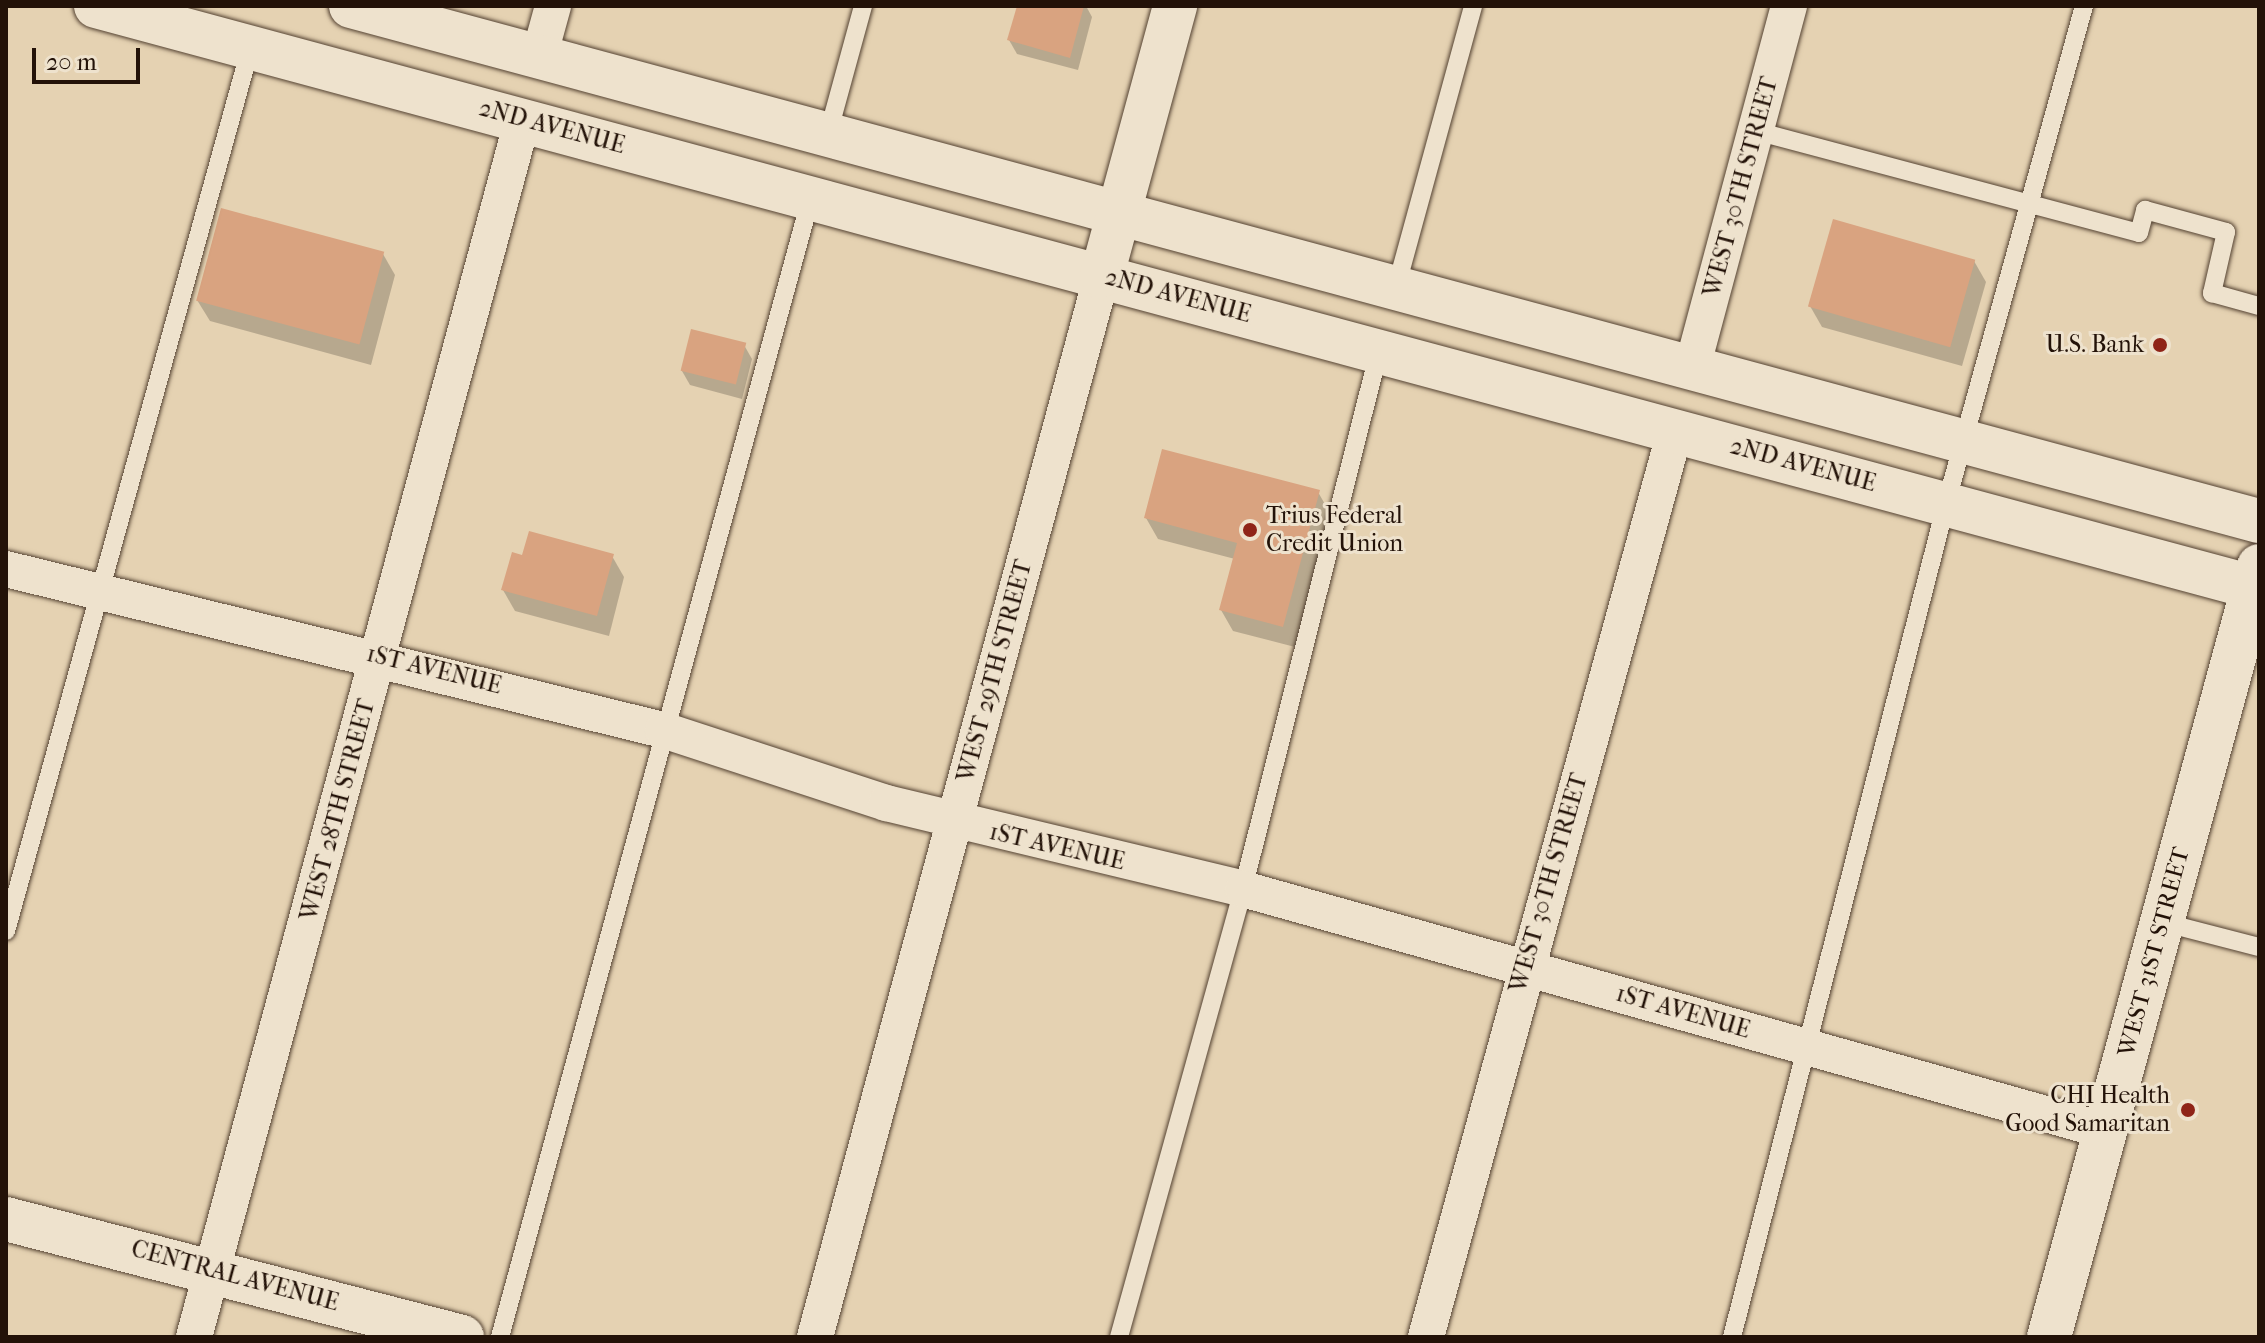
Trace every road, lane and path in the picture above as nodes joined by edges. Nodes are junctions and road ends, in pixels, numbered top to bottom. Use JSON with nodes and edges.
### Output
{"nodes":[{"id":1,"x":96,"y":6,"type":"edge"},
{"id":2,"x":351,"y":6,"type":"edge"},
{"id":3,"x":553,"y":6,"type":"edge"},
{"id":4,"x":863,"y":6,"type":"edge"},
{"id":5,"x":1175,"y":6,"type":"edge"},
{"id":6,"x":1473,"y":6,"type":"edge"},
{"id":7,"x":1789,"y":6,"type":"edge"},
{"id":8,"x":2084,"y":6,"type":"edge"},
{"id":9,"x":249,"y":53,"type":"junction"},
{"id":10,"x":539,"y":57,"type":"junction"},
{"id":11,"x":523,"y":118,"type":"junction"},
{"id":12,"x":1756,"y":131,"type":"junction"},
{"id":13,"x":828,"y":134,"type":"junction"},
{"id":14,"x":811,"y":196,"type":"junction"},
{"id":15,"x":2030,"y":203,"type":"junction"},
{"id":16,"x":1119,"y":213,"type":"junction"},
{"id":17,"x":1102,"y":275,"type":"junction"},
{"id":18,"x":1396,"y":288,"type":"junction"},
{"id":19,"x":2259,"y":306,"type":"edge"},
{"id":20,"x":1379,"y":351,"type":"junction"},
{"id":21,"x":1692,"y":368,"type":"junction"},
{"id":22,"x":1675,"y":431,"type":"junction"},
{"id":23,"x":1964,"y":441,"type":"junction"},
{"id":24,"x":1946,"y":504,"type":"junction"},
{"id":25,"x":2259,"y":521,"type":"edge"},
{"id":26,"x":6,"y":569,"type":"edge"},
{"id":27,"x":2257,"y":581,"type":"edge"},
{"id":28,"x":97,"y":590,"type":"junction"},
{"id":29,"x":380,"y":655,"type":"junction"},
{"id":30,"x":663,"y":730,"type":"junction"},
{"id":31,"x":954,"y":822,"type":"junction"},
{"id":32,"x":1243,"y":889,"type":"junction"},
{"id":33,"x":2162,"y":922,"type":"junction"},
{"id":34,"x":6,"y":931,"type":"edge"},
{"id":35,"x":2259,"y":947,"type":"edge"},
{"id":36,"x":1525,"y":968,"type":"junction"},
{"id":37,"x":1811,"y":1048,"type":"junction"},
{"id":38,"x":2106,"y":1131,"type":"junction"},
{"id":39,"x":6,"y":1219,"type":"edge"},
{"id":40,"x":212,"y":1269,"type":"junction"},
{"id":41,"x":194,"y":1337,"type":"edge"},
{"id":42,"x":462,"y":1337,"type":"edge"},
{"id":43,"x":500,"y":1337,"type":"edge"},
{"id":44,"x":815,"y":1337,"type":"edge"},
{"id":45,"x":1119,"y":1337,"type":"edge"},
{"id":46,"x":1426,"y":1337,"type":"edge"},
{"id":47,"x":1732,"y":1337,"type":"edge"},
{"id":48,"x":2049,"y":1337,"type":"edge"}],
"edges":[{"from":1,"to":9,"type":"main road","name":"2ND AVENUE"},
{"from":2,"to":10,"type":"main road"},
{"from":3,"to":10,"type":"street"},
{"from":4,"to":13,"type":"lane"},
{"from":5,"to":16,"type":"main road","name":"WEST 29TH STREET"},
{"from":6,"to":18,"type":"lane"},
{"from":7,"to":12,"type":"street","name":"WEST 30TH STREET"},
{"from":8,"to":15,"type":"lane"},
{"from":9,"to":11,"type":"main road","name":"2ND AVENUE"},
{"from":9,"to":28,"type":"lane"},
{"from":10,"to":13,"type":"main road"},
{"from":11,"to":14,"type":"main road","name":"2ND AVENUE"},
{"from":11,"to":29,"type":"street","name":"WEST 28TH STREET"},
{"from":12,"to":15,"type":"lane"},
{"from":12,"to":21,"type":"street","name":"WEST 30TH STREET"},
{"from":13,"to":16,"type":"main road"},
{"from":14,"to":17,"type":"main road","name":"2ND AVENUE"},
{"from":14,"to":30,"type":"lane"},
{"from":15,"to":19,"type":"lane"},
{"from":15,"to":23,"type":"lane"},
{"from":16,"to":17,"type":"main road","name":"WEST 29TH STREET"},
{"from":16,"to":18,"type":"main road"},
{"from":17,"to":20,"type":"main road","name":"2ND AVENUE"},
{"from":17,"to":31,"type":"street","name":"WEST 29TH STREET"},
{"from":18,"to":21,"type":"main road"},
{"from":20,"to":22,"type":"main road","name":"2ND AVENUE"},
{"from":20,"to":32,"type":"lane"},
{"from":21,"to":23,"type":"main road"},
{"from":22,"to":24,"type":"main road","name":"2ND AVENUE"},
{"from":22,"to":36,"type":"street","name":"WEST 30TH STREET"},
{"from":23,"to":24,"type":"lane"},
{"from":23,"to":25,"type":"main road"},
{"from":24,"to":27,"type":"main road","name":"2ND AVENUE"},
{"from":24,"to":37,"type":"lane"},
{"from":26,"to":28,"type":"street","name":"1ST AVENUE"},
{"from":27,"to":33,"type":"main road","name":"WEST 31ST STREET"},
{"from":28,"to":29,"type":"street","name":"1ST AVENUE"},
{"from":28,"to":34,"type":"lane"},
{"from":29,"to":30,"type":"street","name":"1ST AVENUE"},
{"from":29,"to":40,"type":"street","name":"WEST 28TH STREET"},
{"from":30,"to":31,"type":"street","name":"1ST AVENUE"},
{"from":30,"to":43,"type":"lane"},
{"from":31,"to":32,"type":"street","name":"1ST AVENUE"},
{"from":31,"to":44,"type":"street","name":"WEST 29TH STREET"},
{"from":32,"to":36,"type":"street","name":"1ST AVENUE"},
{"from":32,"to":45,"type":"lane"},
{"from":33,"to":35,"type":"lane"},
{"from":33,"to":38,"type":"main road","name":"WEST 31ST STREET"},
{"from":36,"to":37,"type":"street","name":"1ST AVENUE"},
{"from":36,"to":46,"type":"street","name":"WEST 30TH STREET"},
{"from":37,"to":38,"type":"street","name":"1ST AVENUE"},
{"from":37,"to":47,"type":"lane"},
{"from":38,"to":48,"type":"main road","name":"WEST 31ST STREET"},
{"from":39,"to":40,"type":"main road","name":"CENTRAL AVENUE"},
{"from":40,"to":41,"type":"street","name":"WEST 28TH STREET"},
{"from":40,"to":42,"type":"main road","name":"CENTRAL AVENUE"}]}
